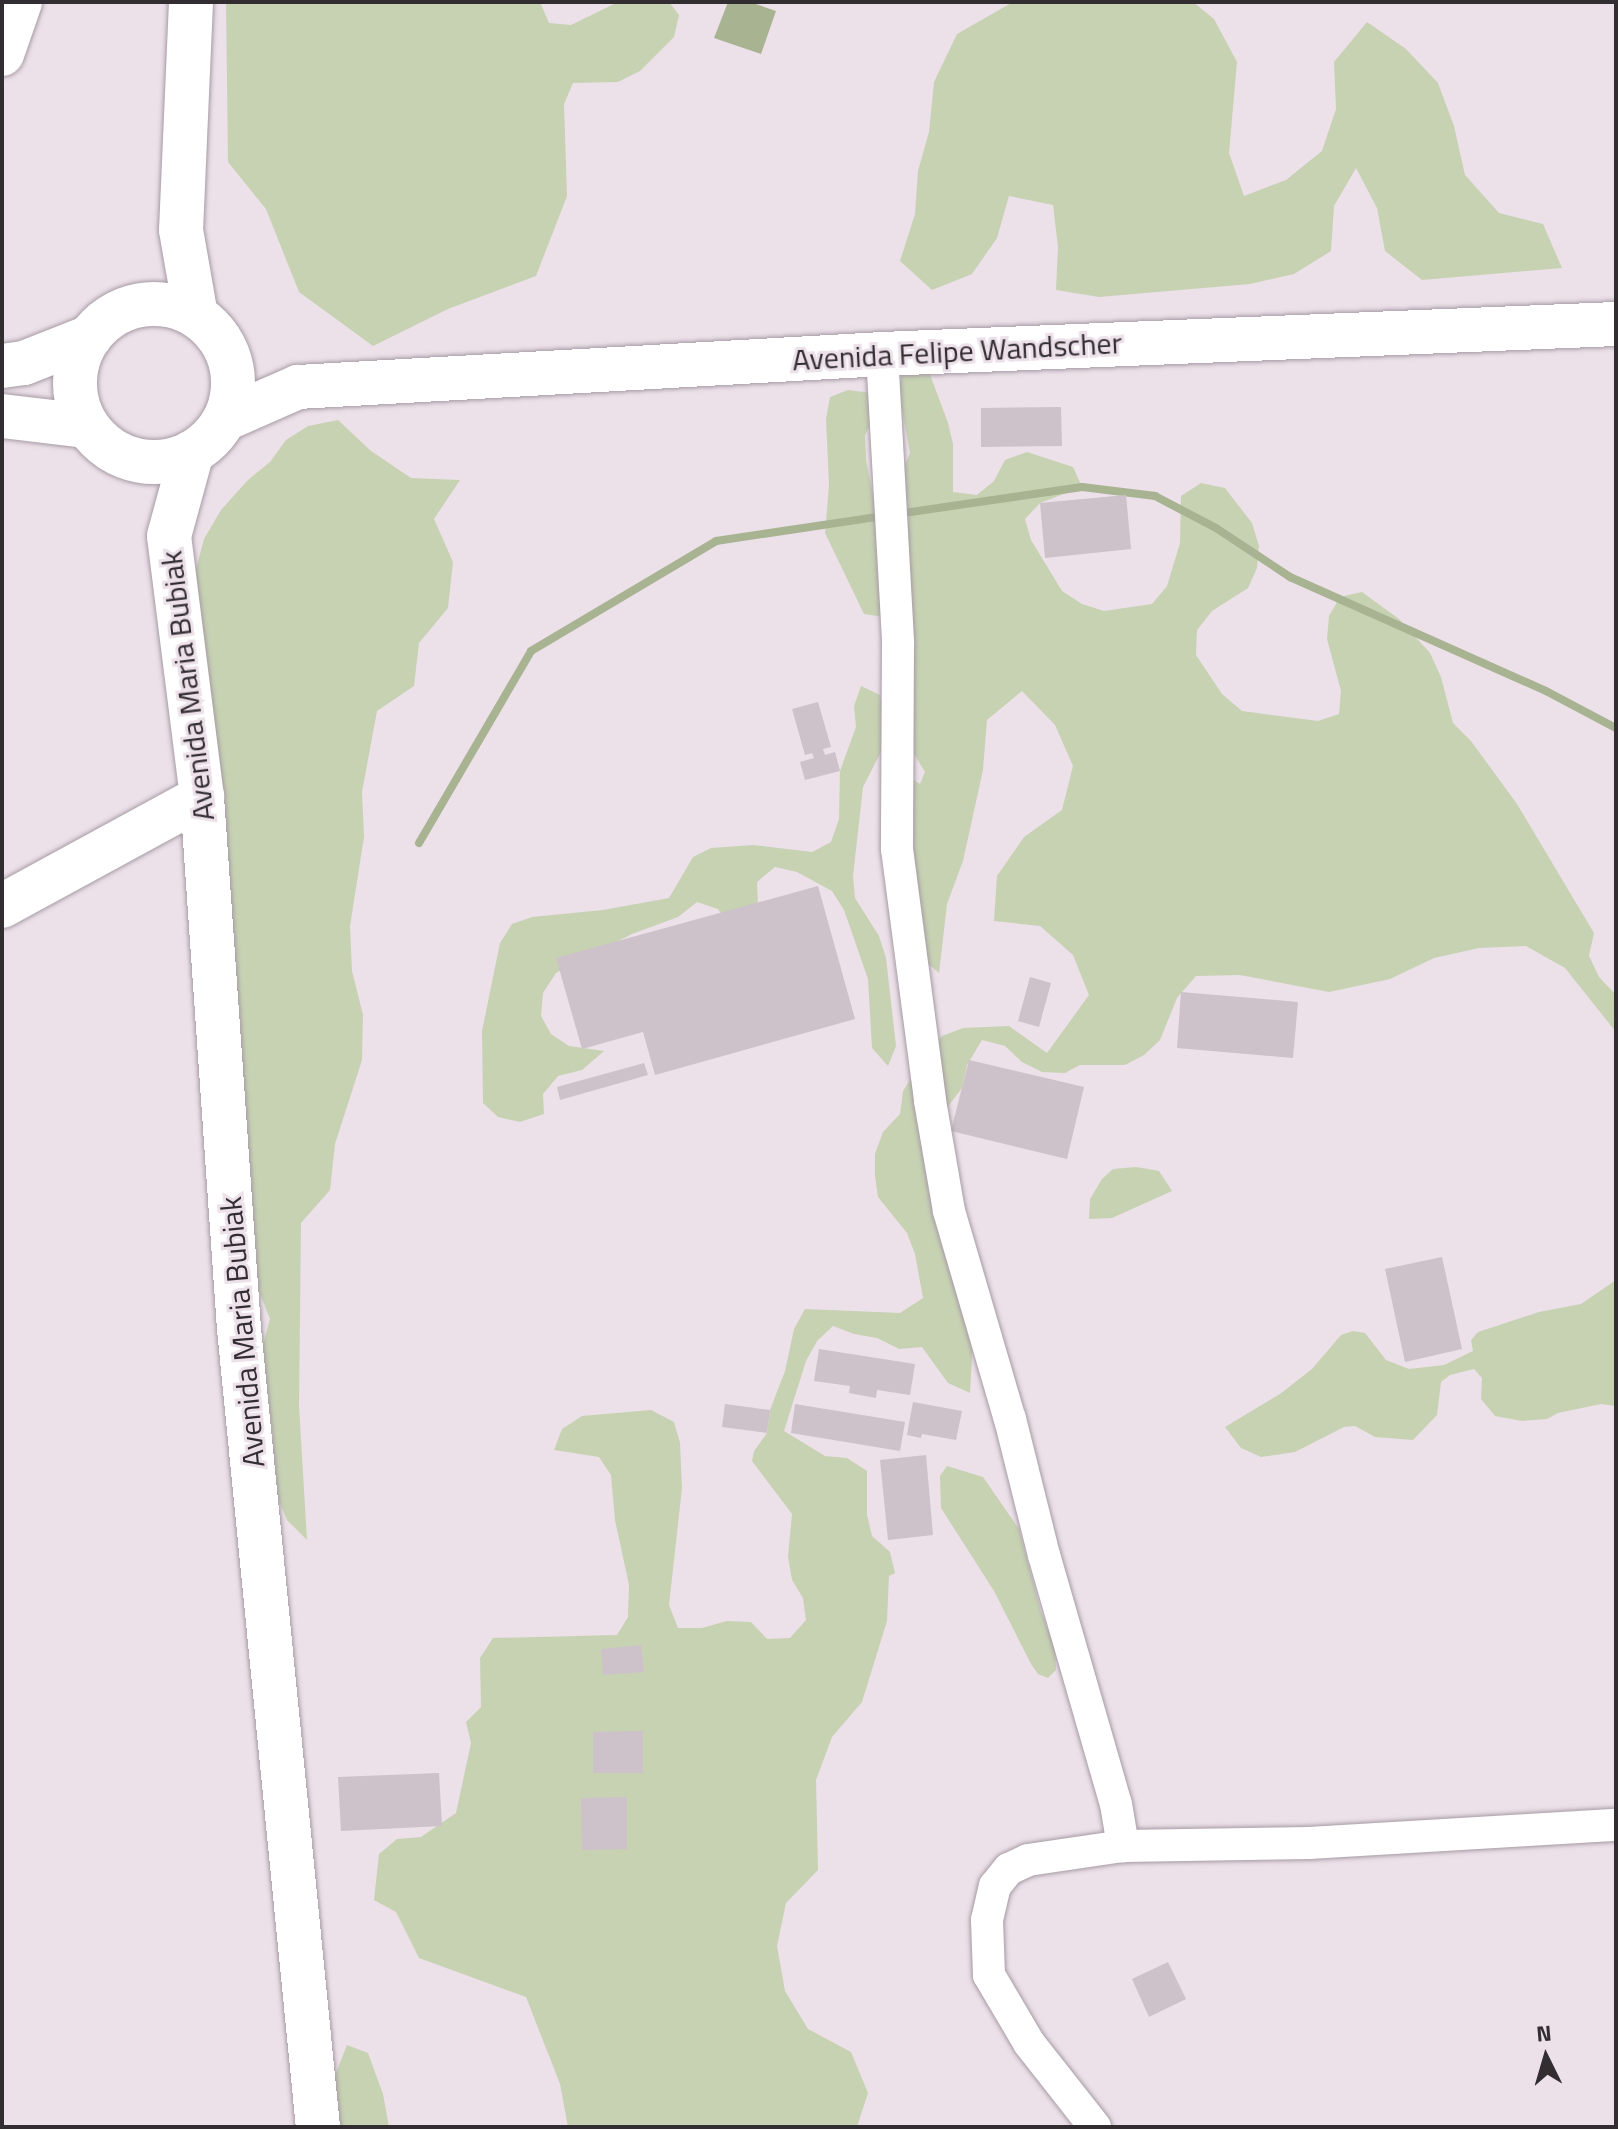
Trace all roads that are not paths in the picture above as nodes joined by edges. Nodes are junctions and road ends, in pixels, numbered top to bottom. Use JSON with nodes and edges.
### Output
{"nodes":[{"id":1,"x":20,"y":2,"type":"edge"},
{"id":2,"x":191,"y":2,"type":"edge"},
{"id":3,"x":2,"y":54,"type":"edge"},
{"id":4,"x":181,"y":230,"type":"junction"},
{"id":5,"x":127,"y":309,"type":"junction"},
{"id":6,"x":196,"y":316,"type":"junction"},
{"id":7,"x":1616,"y":324,"type":"edge"},
{"id":8,"x":90,"y":337,"type":"junction"},
{"id":9,"x":227,"y":351,"type":"junction"},
{"id":10,"x":882,"y":354,"type":"junction"},
{"id":11,"x":2,"y":366,"type":"edge"},
{"id":12,"x":298,"y":387,"type":"junction"},
{"id":13,"x":2,"y":416,"type":"edge"},
{"id":14,"x":225,"y":419,"type":"junction"},
{"id":15,"x":87,"y":426,"type":"junction"},
{"id":16,"x":192,"y":452,"type":"junction"},
{"id":17,"x":123,"y":456,"type":"junction"},
{"id":18,"x":169,"y":536,"type":"junction"},
{"id":19,"x":202,"y":797,"type":"junction"},
{"id":20,"x":2,"y":906,"type":"edge"},
{"id":21,"x":1616,"y":1825,"type":"edge"},
{"id":22,"x":1123,"y":1846,"type":"junction"},
{"id":23,"x":318,"y":2127,"type":"edge"},
{"id":24,"x":1095,"y":2127,"type":"edge"}],
"edges":[{"from":1,"to":3,"type":"main road"},
{"from":2,"to":4,"type":"main road"},
{"from":4,"to":5,"type":"main road"},
{"from":4,"to":6,"type":"main road"},
{"from":5,"to":6,"type":"main road"},
{"from":5,"to":8,"type":"main road"},
{"from":6,"to":9,"type":"main road"},
{"from":7,"to":10,"type":"main road","name":"Avenida Felipe Wandscher"},
{"from":8,"to":11,"type":"main road"},
{"from":8,"to":15,"type":"main road"},
{"from":9,"to":12,"type":"main road"},
{"from":9,"to":14,"type":"main road"},
{"from":10,"to":12,"type":"main road","name":"Avenida Felipe Wandscher"},
{"from":10,"to":22,"type":"street"},
{"from":12,"to":14,"type":"main road","name":"Avenida Felipe Wandscher"},
{"from":13,"to":15,"type":"main road"},
{"from":14,"to":16,"type":"main road"},
{"from":15,"to":17,"type":"main road"},
{"from":16,"to":17,"type":"main road"},
{"from":16,"to":18,"type":"main road","name":"Avenida Maria Bubiak"},
{"from":17,"to":18,"type":"main road","name":"Avenida Maria Bubiak"},
{"from":18,"to":19,"type":"main road","name":"Avenida Maria Bubiak"},
{"from":19,"to":20,"type":"main road"},
{"from":19,"to":23,"type":"main road","name":"Avenida Maria Bubiak"},
{"from":21,"to":22,"type":"street"},
{"from":22,"to":24,"type":"street"}]}
